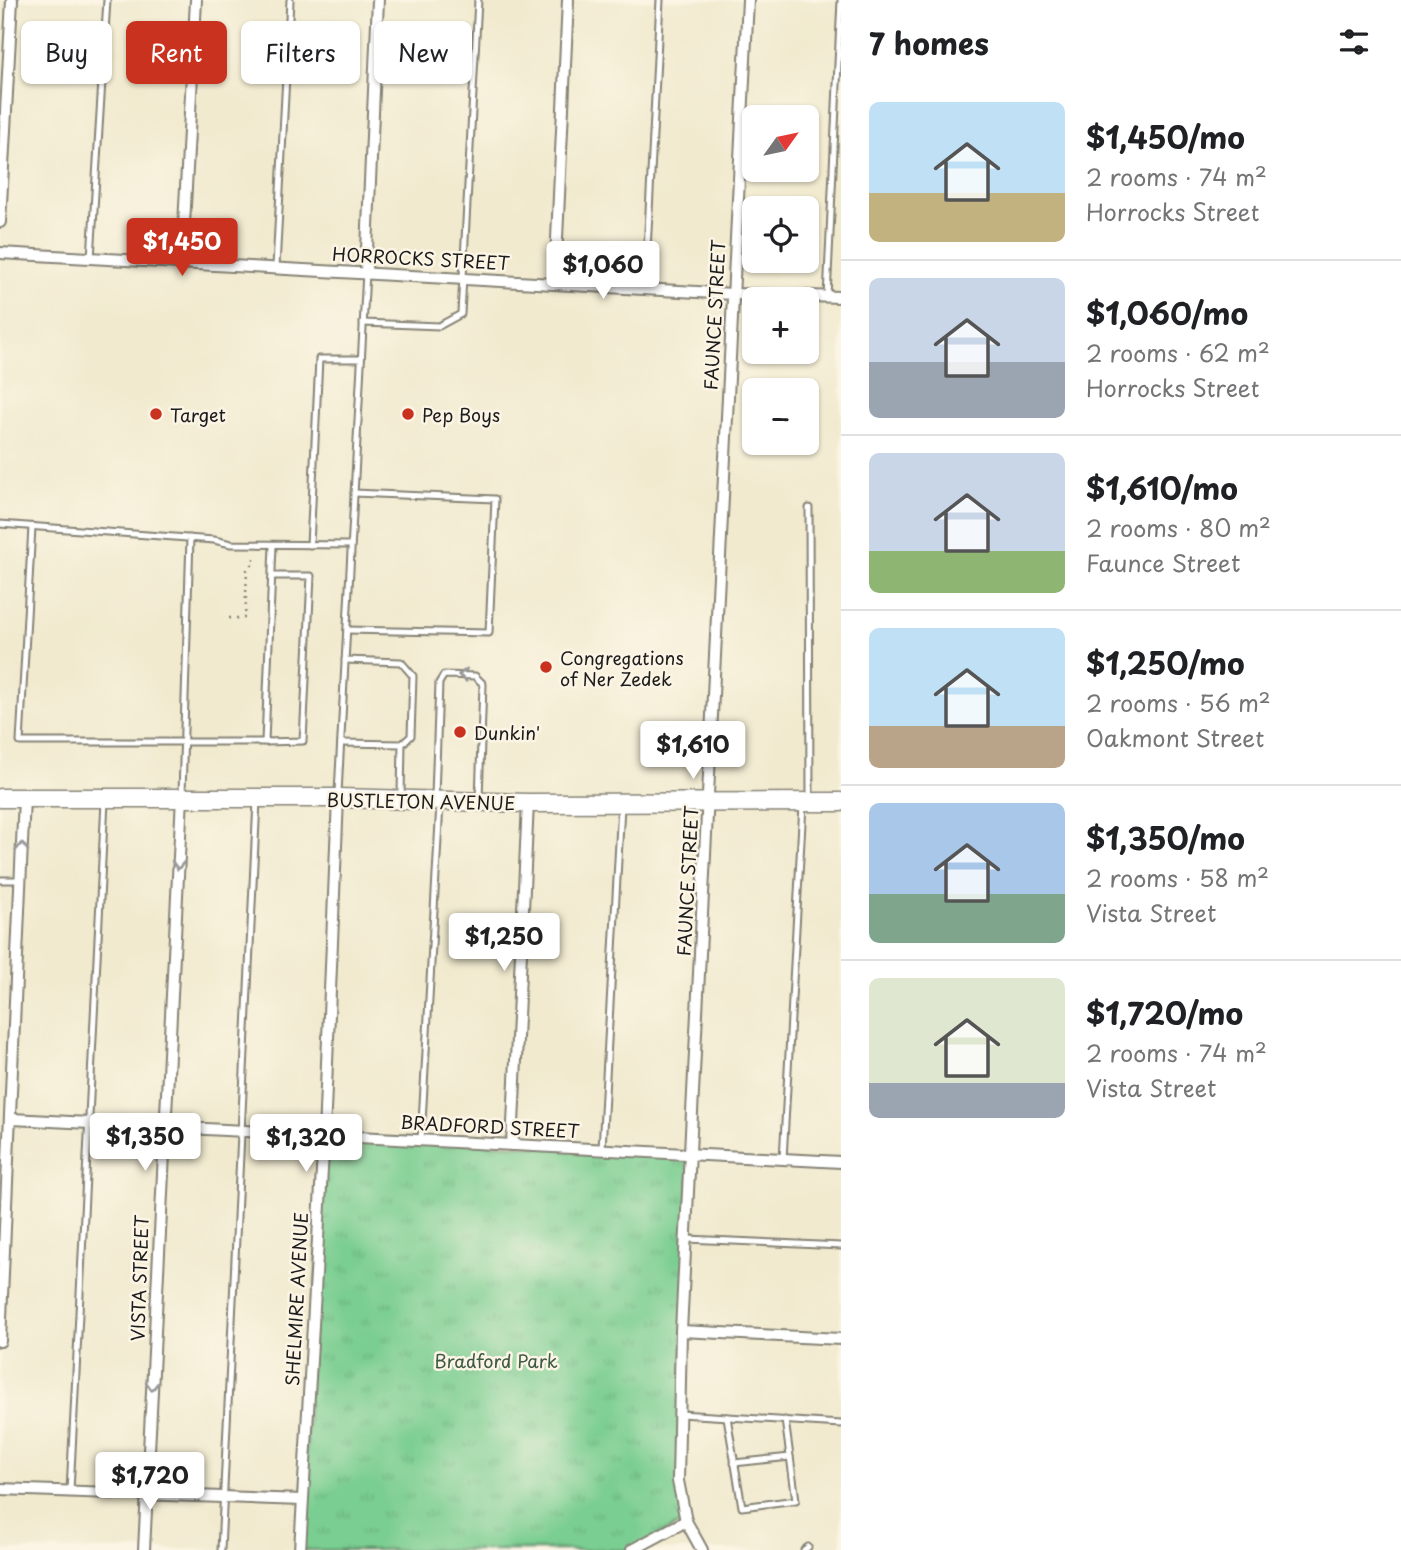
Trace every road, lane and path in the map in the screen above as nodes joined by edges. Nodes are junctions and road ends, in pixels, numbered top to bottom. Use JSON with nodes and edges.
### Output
{"nodes":[{"id":1,"x":12,"y":0,"type":"edge"},
{"id":2,"x":107,"y":0,"type":"edge"},
{"id":3,"x":196,"y":0,"type":"edge"},
{"id":4,"x":290,"y":0,"type":"edge"},
{"id":5,"x":378,"y":0,"type":"edge"},
{"id":6,"x":478,"y":0,"type":"edge"},
{"id":7,"x":568,"y":0,"type":"edge"},
{"id":8,"x":660,"y":0,"type":"edge"},
{"id":9,"x":748,"y":0,"type":"edge"},
{"id":10,"x":841,"y":0,"type":"edge"},
{"id":11,"x":4,"y":96,"type":"edge"},
{"id":12,"x":2,"y":163,"type":"edge"},
{"id":13,"x":0,"y":222,"type":"edge"},
{"id":14,"x":0,"y":253,"type":"edge"},
{"id":15,"x":91,"y":258,"type":"junction"},
{"id":16,"x":182,"y":262,"type":"junction"},
{"id":17,"x":276,"y":267,"type":"junction"},
{"id":18,"x":366,"y":272,"type":"junction"},
{"id":19,"x":464,"y":278,"type":"junction"},
{"id":20,"x":555,"y":282,"type":"junction"},
{"id":21,"x":645,"y":289,"type":"junction"},
{"id":22,"x":733,"y":294,"type":"junction"},
{"id":23,"x":827,"y":297,"type":"junction"},
{"id":24,"x":841,"y":297,"type":"edge"},
{"id":25,"x":363,"y":323,"type":"junction"},
{"id":26,"x":361,"y":359,"type":"junction"},
{"id":27,"x":354,"y":493,"type":"junction"},
{"id":28,"x":809,"y":508,"type":"dead end"},
{"id":29,"x":0,"y":524,"type":"edge"},
{"id":30,"x":32,"y":527,"type":"junction"},
{"id":31,"x":190,"y":538,"type":"junction"},
{"id":32,"x":253,"y":545,"type":"junction"},
{"id":33,"x":273,"y":545,"type":"junction"},
{"id":34,"x":310,"y":545,"type":"junction"},
{"id":35,"x":351,"y":545,"type":"junction"},
{"id":36,"x":272,"y":576,"type":"junction"},
{"id":37,"x":229,"y":618,"type":"dead end"},
{"id":38,"x":347,"y":630,"type":"junction"},
{"id":39,"x":345,"y":660,"type":"junction"},
{"id":40,"x":183,"y":740,"type":"junction"},
{"id":41,"x":265,"y":742,"type":"junction"},
{"id":42,"x":341,"y":743,"type":"junction"},
{"id":43,"x":402,"y":744,"type":"junction"},
{"id":44,"x":106,"y":797,"type":"junction"},
{"id":45,"x":182,"y":797,"type":"junction"},
{"id":46,"x":0,"y":798,"type":"edge"},
{"id":47,"x":24,"y":798,"type":"junction"},
{"id":48,"x":257,"y":798,"type":"junction"},
{"id":49,"x":338,"y":798,"type":"junction"},
{"id":50,"x":401,"y":800,"type":"junction"},
{"id":51,"x":437,"y":801,"type":"junction"},
{"id":52,"x":479,"y":802,"type":"junction"},
{"id":53,"x":807,"y":802,"type":"junction"},
{"id":54,"x":841,"y":802,"type":"edge"},
{"id":55,"x":528,"y":803,"type":"junction"},
{"id":56,"x":621,"y":803,"type":"junction"},
{"id":57,"x":708,"y":803,"type":"junction"},
{"id":58,"x":0,"y":880,"type":"edge"},
{"id":59,"x":21,"y":880,"type":"junction"},
{"id":60,"x":12,"y":1119,"type":"junction"},
{"id":61,"x":90,"y":1123,"type":"junction"},
{"id":62,"x":163,"y":1127,"type":"junction"},
{"id":63,"x":242,"y":1131,"type":"junction"},
{"id":64,"x":324,"y":1135,"type":"junction"},
{"id":65,"x":421,"y":1140,"type":"junction"},
{"id":66,"x":512,"y":1145,"type":"junction"},
{"id":67,"x":602,"y":1149,"type":"junction"},
{"id":68,"x":690,"y":1154,"type":"junction"},
{"id":69,"x":783,"y":1159,"type":"junction"},
{"id":70,"x":841,"y":1162,"type":"edge"},
{"id":71,"x":687,"y":1239,"type":"junction"},
{"id":72,"x":841,"y":1246,"type":"edge"},
{"id":73,"x":681,"y":1331,"type":"junction"},
{"id":74,"x":841,"y":1339,"type":"edge"},
{"id":75,"x":0,"y":1341,"type":"edge"},
{"id":76,"x":680,"y":1414,"type":"junction"},
{"id":77,"x":727,"y":1417,"type":"junction"},
{"id":78,"x":785,"y":1420,"type":"junction"},
{"id":79,"x":841,"y":1424,"type":"edge"},
{"id":80,"x":790,"y":1457,"type":"junction"},
{"id":81,"x":734,"y":1463,"type":"junction"},
{"id":82,"x":0,"y":1489,"type":"edge"},
{"id":83,"x":70,"y":1491,"type":"junction"},
{"id":84,"x":147,"y":1496,"type":"junction"},
{"id":85,"x":224,"y":1498,"type":"junction"},
{"id":86,"x":302,"y":1500,"type":"junction"},
{"id":87,"x":686,"y":1521,"type":"junction"},
{"id":88,"x":144,"y":1550,"type":"edge"},
{"id":89,"x":221,"y":1550,"type":"edge"},
{"id":90,"x":300,"y":1550,"type":"edge"},
{"id":91,"x":632,"y":1550,"type":"edge"},
{"id":92,"x":702,"y":1550,"type":"edge"}],
"edges":[{"from":1,"to":11,"type":"street"},
{"from":2,"to":15,"type":"lane"},
{"from":3,"to":16,"type":"street"},
{"from":4,"to":17,"type":"lane"},
{"from":5,"to":18,"type":"street"},
{"from":6,"to":19,"type":"lane"},
{"from":7,"to":20,"type":"street"},
{"from":8,"to":21,"type":"lane"},
{"from":9,"to":22,"type":"street","name":"FAUNCE STREET"},
{"from":10,"to":23,"type":"lane"},
{"from":11,"to":12,"type":"street"},
{"from":12,"to":13,"type":"street"},
{"from":14,"to":15,"type":"street","name":"HORROCKS STREET"},
{"from":15,"to":16,"type":"street","name":"HORROCKS STREET"},
{"from":16,"to":17,"type":"street","name":"HORROCKS STREET"},
{"from":17,"to":18,"type":"street","name":"HORROCKS STREET"},
{"from":18,"to":19,"type":"street","name":"HORROCKS STREET"},
{"from":18,"to":25,"type":"lane"},
{"from":19,"to":20,"type":"street","name":"HORROCKS STREET"},
{"from":19,"to":25,"type":"lane"},
{"from":20,"to":21,"type":"street","name":"HORROCKS STREET"},
{"from":21,"to":22,"type":"street","name":"HORROCKS STREET"},
{"from":22,"to":23,"type":"street","name":"HORROCKS STREET"},
{"from":22,"to":57,"type":"street","name":"FAUNCE STREET"},
{"from":23,"to":24,"type":"street","name":"HORROCKS STREET"},
{"from":25,"to":26,"type":"lane"},
{"from":26,"to":27,"type":"lane"},
{"from":26,"to":34,"type":"lane"},
{"from":27,"to":35,"type":"lane"},
{"from":27,"to":38,"type":"lane"},
{"from":28,"to":53,"type":"lane"},
{"from":29,"to":30,"type":"lane"},
{"from":30,"to":31,"type":"lane"},
{"from":30,"to":40,"type":"lane"},
{"from":31,"to":32,"type":"lane"},
{"from":31,"to":40,"type":"lane"},
{"from":32,"to":33,"type":"lane"},
{"from":32,"to":37,"type":"path"},
{"from":33,"to":34,"type":"lane"},
{"from":33,"to":36,"type":"lane"},
{"from":34,"to":35,"type":"lane"},
{"from":35,"to":38,"type":"lane"},
{"from":36,"to":41,"type":"lane"},
{"from":36,"to":41,"type":"lane"},
{"from":38,"to":39,"type":"lane"},
{"from":39,"to":42,"type":"lane"},
{"from":39,"to":43,"type":"lane"},
{"from":40,"to":41,"type":"lane"},
{"from":40,"to":45,"type":"lane"},
{"from":42,"to":43,"type":"lane"},
{"from":42,"to":49,"type":"lane"},
{"from":43,"to":50,"type":"lane"},
{"from":44,"to":45,"type":"main road","name":"BUSTLETON AVENUE"},
{"from":44,"to":47,"type":"main road","name":"BUSTLETON AVENUE"},
{"from":44,"to":61,"type":"lane"},
{"from":45,"to":48,"type":"main road","name":"BUSTLETON AVENUE"},
{"from":45,"to":62,"type":"street","name":"VISTA STREET","one_way":true},
{"from":46,"to":47,"type":"main road","name":"BUSTLETON AVENUE"},
{"from":59,"to":47,"type":"street","one_way":true},
{"from":48,"to":49,"type":"main road","name":"BUSTLETON AVENUE"},
{"from":48,"to":63,"type":"lane"},
{"from":49,"to":50,"type":"main road","name":"BUSTLETON AVENUE"},
{"from":49,"to":64,"type":"street","name":"SHELMIRE AVENUE"},
{"from":50,"to":51,"type":"main road","name":"BUSTLETON AVENUE"},
{"from":51,"to":52,"type":"main road","name":"BUSTLETON AVENUE"},
{"from":52,"to":51,"type":"lane","one_way":true},
{"from":51,"to":65,"type":"lane"},
{"from":52,"to":55,"type":"main road","name":"BUSTLETON AVENUE"},
{"from":53,"to":54,"type":"main road","name":"BUSTLETON AVENUE"},
{"from":53,"to":57,"type":"main road","name":"BUSTLETON AVENUE"},
{"from":53,"to":69,"type":"lane"},
{"from":55,"to":56,"type":"main road","name":"BUSTLETON AVENUE"},
{"from":55,"to":66,"type":"street"},
{"from":56,"to":57,"type":"main road","name":"BUSTLETON AVENUE"},
{"from":56,"to":67,"type":"lane"},
{"from":57,"to":68,"type":"street","name":"FAUNCE STREET"},
{"from":58,"to":59,"type":"lane"},
{"from":59,"to":60,"type":"street"},
{"from":60,"to":61,"type":"street","name":"BRADFORD STREET"},
{"from":60,"to":75,"type":"street"},
{"from":61,"to":62,"type":"street","name":"BRADFORD STREET"},
{"from":61,"to":83,"type":"lane"},
{"from":62,"to":63,"type":"street","name":"BRADFORD STREET"},
{"from":62,"to":84,"type":"street","name":"VISTA STREET","one_way":true},
{"from":63,"to":64,"type":"street","name":"BRADFORD STREET"},
{"from":63,"to":85,"type":"lane"},
{"from":64,"to":65,"type":"street","name":"BRADFORD STREET"},
{"from":64,"to":86,"type":"street","name":"SHELMIRE AVENUE"},
{"from":65,"to":66,"type":"street","name":"BRADFORD STREET"},
{"from":66,"to":67,"type":"street","name":"BRADFORD STREET"},
{"from":67,"to":68,"type":"street","name":"BRADFORD STREET"},
{"from":68,"to":69,"type":"street","name":"BRADFORD STREET"},
{"from":68,"to":71,"type":"street","name":"FAUNCE STREET"},
{"from":69,"to":70,"type":"street","name":"BRADFORD STREET"},
{"from":71,"to":72,"type":"lane"},
{"from":71,"to":73,"type":"street","name":"FAUNCE STREET"},
{"from":73,"to":74,"type":"street"},
{"from":73,"to":76,"type":"street","name":"FAUNCE STREET"},
{"from":76,"to":77,"type":"lane"},
{"from":76,"to":87,"type":"street","name":"FAUNCE STREET"},
{"from":77,"to":78,"type":"lane"},
{"from":77,"to":81,"type":"lane"},
{"from":78,"to":79,"type":"lane"},
{"from":78,"to":80,"type":"lane"},
{"from":80,"to":81,"type":"lane"},
{"from":80,"to":81,"type":"lane"},
{"from":82,"to":83,"type":"street"},
{"from":83,"to":84,"type":"street"},
{"from":84,"to":85,"type":"street"},
{"from":84,"to":88,"type":"street","name":"VISTA STREET"},
{"from":85,"to":86,"type":"street"},
{"from":85,"to":89,"type":"lane"},
{"from":86,"to":90,"type":"street","name":"SHELMIRE AVENUE"},
{"from":87,"to":91,"type":"street"},
{"from":87,"to":92,"type":"street","name":"FAUNCE STREET"}]}
